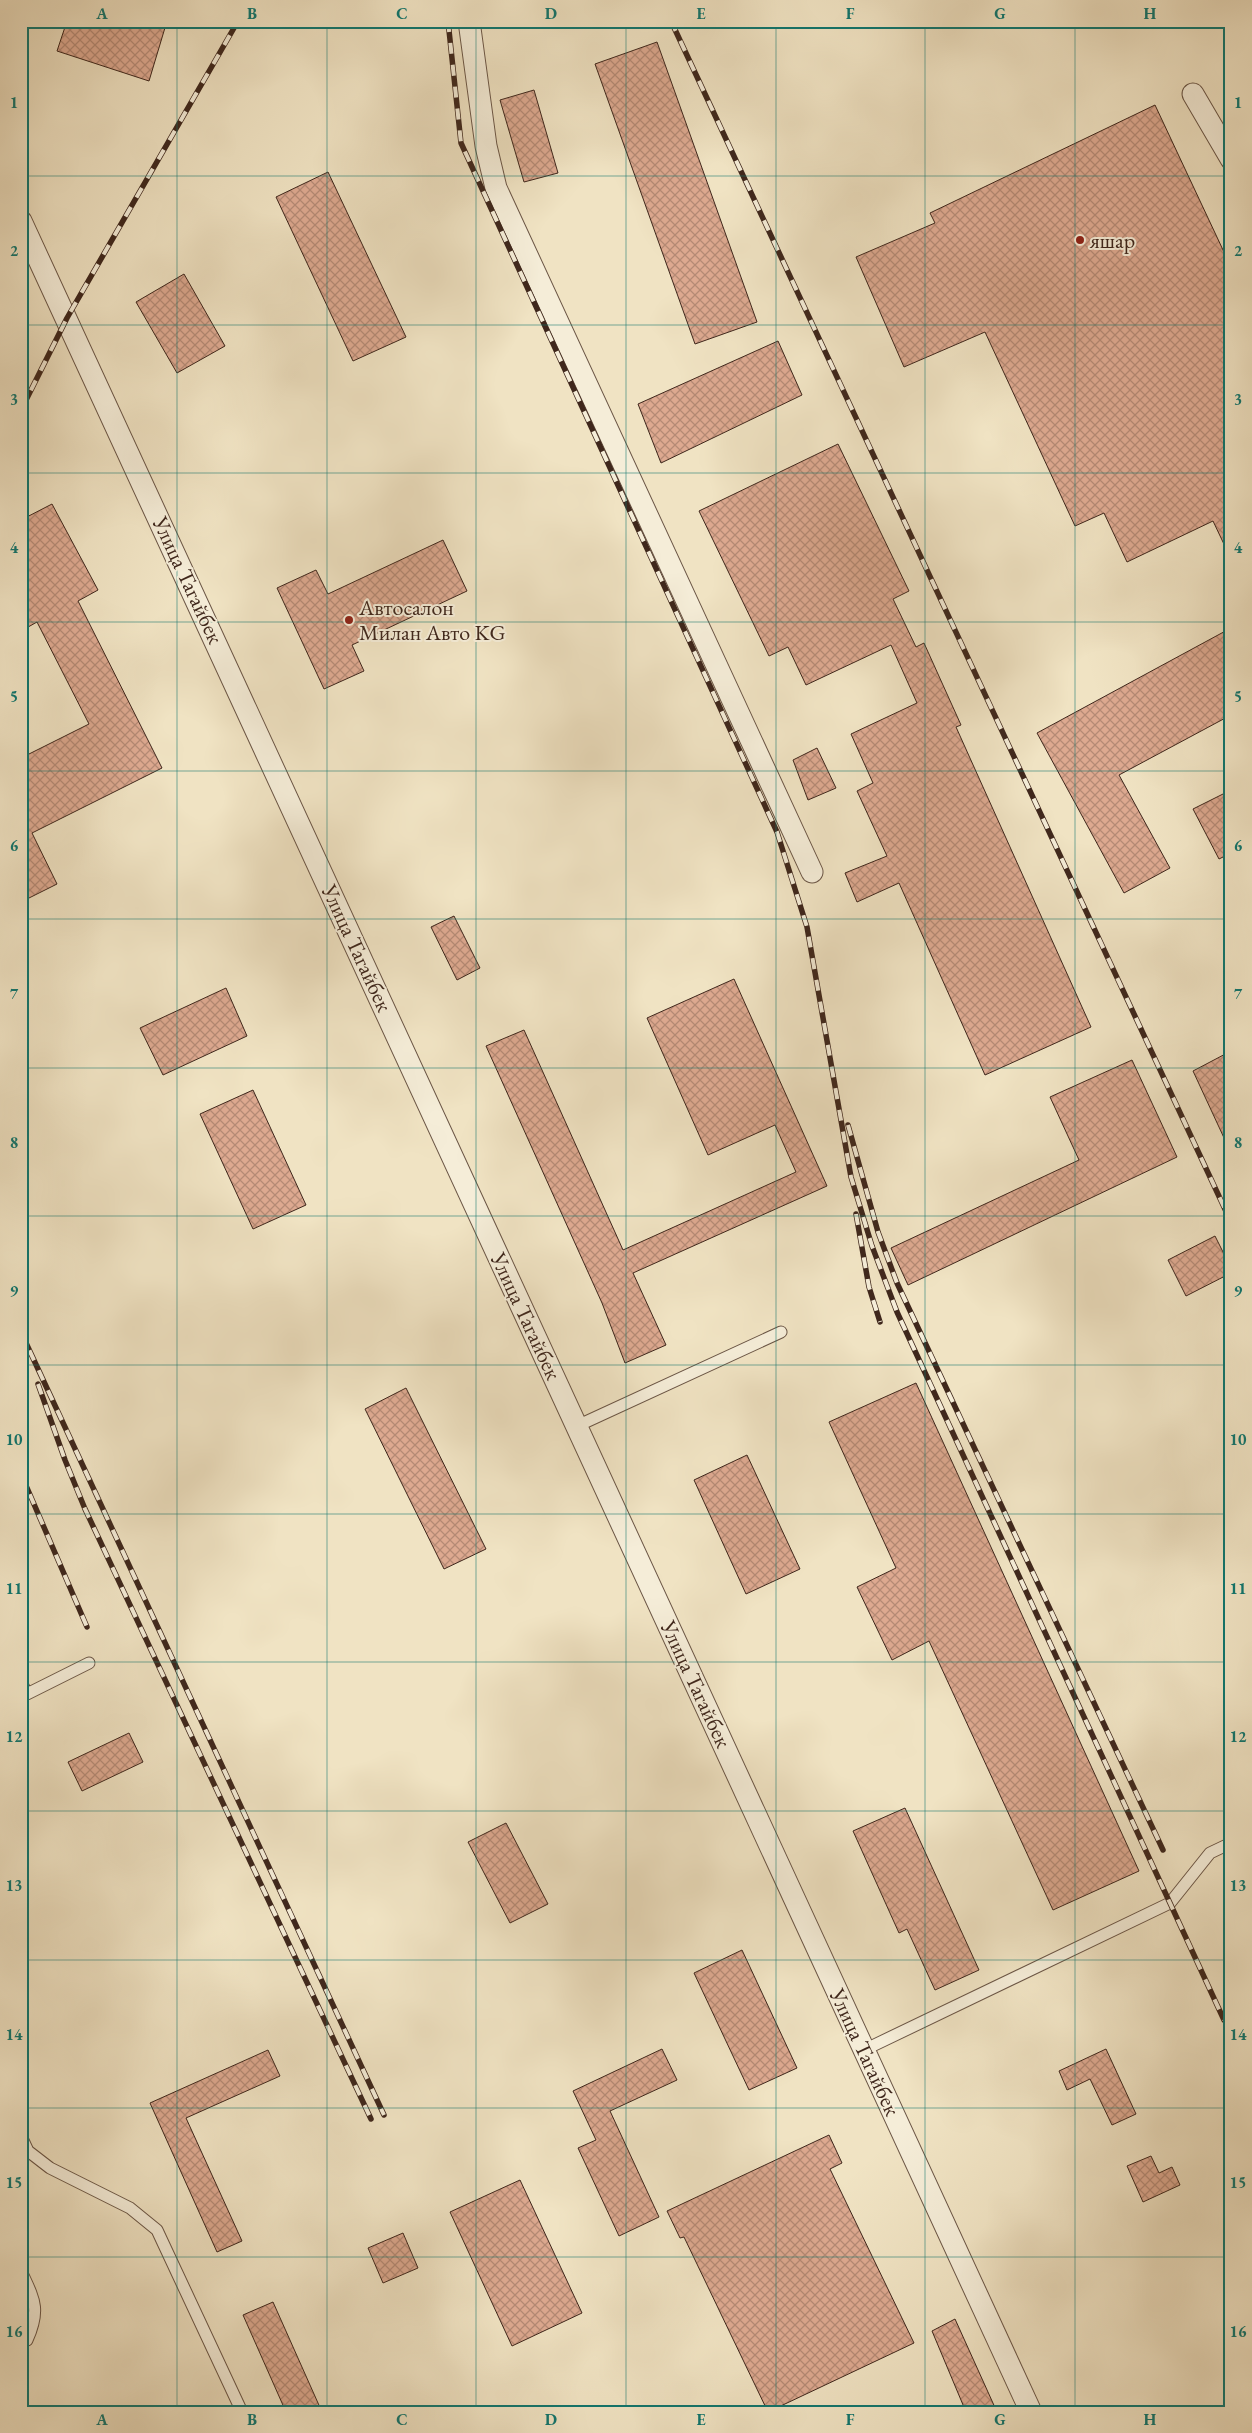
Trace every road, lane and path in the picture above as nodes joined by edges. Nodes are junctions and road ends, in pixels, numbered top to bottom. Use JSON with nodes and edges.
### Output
{"nodes":[{"id":1,"x":468,"y":21,"type":"edge"},
{"id":2,"x":1193,"y":94,"type":"dead end"},
{"id":3,"x":1231,"y":159,"type":"edge"},
{"id":4,"x":21,"y":220,"type":"edge"},
{"id":5,"x":812,"y":872,"type":"dead end"},
{"id":6,"x":781,"y":1332,"type":"dead end"},
{"id":7,"x":577,"y":1426,"type":"junction"},
{"id":8,"x":88,"y":1663,"type":"dead end"},
{"id":9,"x":21,"y":1682,"type":"edge"},
{"id":10,"x":1231,"y":1843,"type":"edge"},
{"id":11,"x":864,"y":2050,"type":"junction"},
{"id":12,"x":21,"y":2136,"type":"edge"},
{"id":13,"x":21,"y":2270,"type":"edge"},
{"id":14,"x":21,"y":2340,"type":"edge"},
{"id":15,"x":242,"y":2412,"type":"edge"},
{"id":16,"x":1031,"y":2412,"type":"edge"}],
"edges":[{"from":1,"to":5,"type":"street"},
{"from":2,"to":3,"type":"street"},
{"from":4,"to":7,"type":"street","name":"Улица Тагайбек"},
{"from":6,"to":7,"type":"lane"},
{"from":7,"to":11,"type":"street","name":"Улица Тагайбек"},
{"from":8,"to":9,"type":"lane"},
{"from":10,"to":11,"type":"lane"},
{"from":11,"to":16,"type":"street","name":"Улица Тагайбек"},
{"from":12,"to":15,"type":"lane"},
{"from":13,"to":14,"type":"lane"}]}
